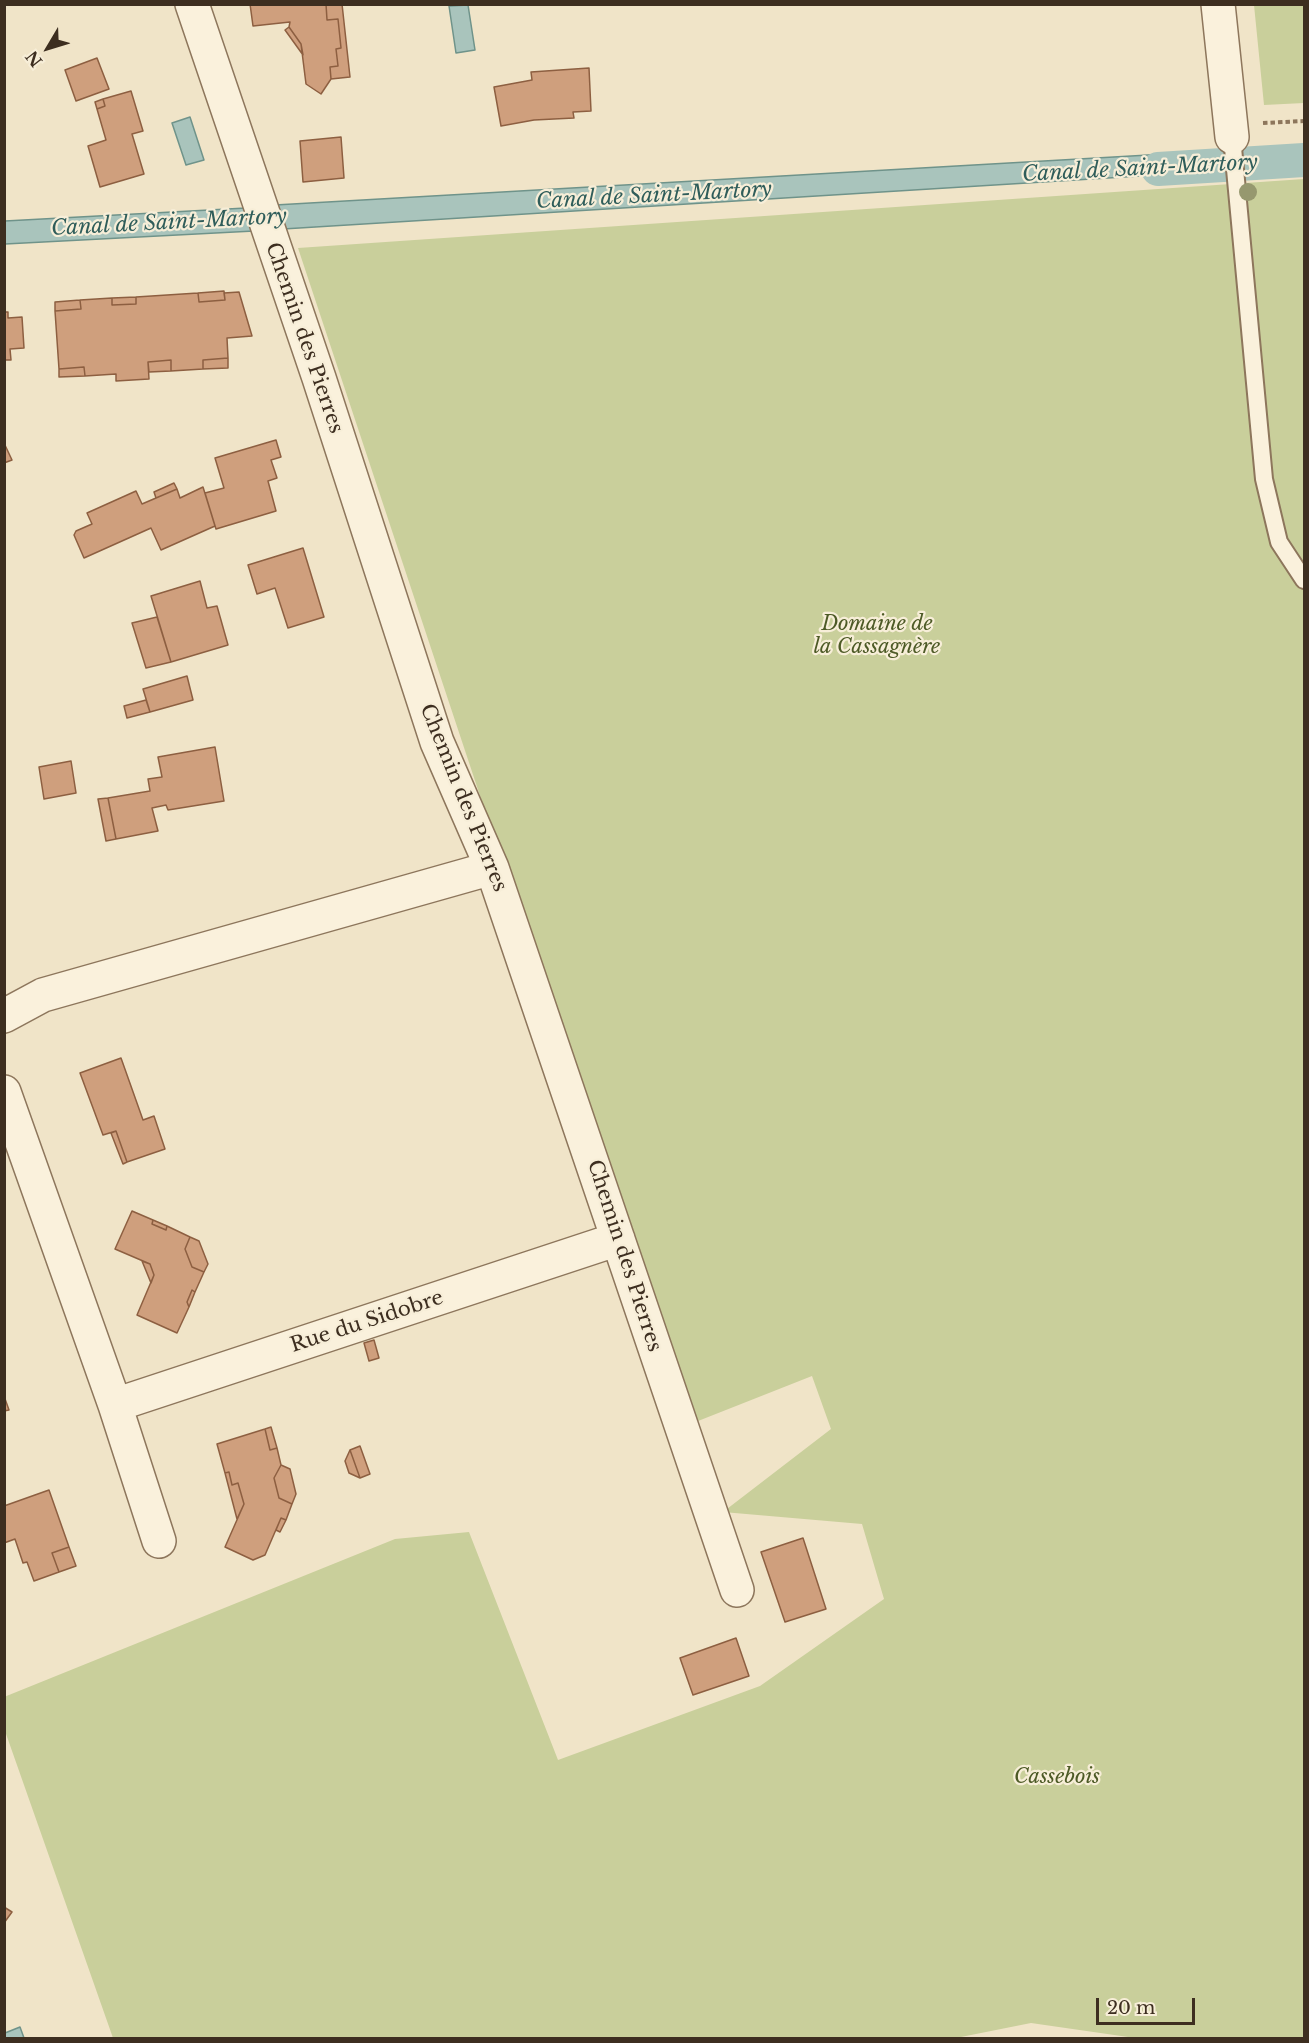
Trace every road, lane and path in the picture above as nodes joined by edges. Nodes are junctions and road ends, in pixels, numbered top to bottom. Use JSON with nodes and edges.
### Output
{"nodes":[{"id":1,"x":192,"y":4,"type":"edge"},
{"id":2,"x":1218,"y":4,"type":"edge"},
{"id":3,"x":1305,"y":120,"type":"edge"},
{"id":4,"x":1232,"y":132,"type":"junction"},
{"id":5,"x":1305,"y":580,"type":"edge"},
{"id":6,"x":492,"y":868,"type":"junction"},
{"id":7,"x":4,"y":1016,"type":"edge"},
{"id":8,"x":4,"y":1092,"type":"edge"},
{"id":9,"x":618,"y":1239,"type":"junction"},
{"id":10,"x":115,"y":1405,"type":"junction"},
{"id":11,"x":159,"y":1541,"type":"dead end"},
{"id":12,"x":737,"y":1590,"type":"dead end"}],
"edges":[{"from":1,"to":6,"type":"street","name":"Chemin des Pierres"},
{"from":2,"to":4,"type":"street"},
{"from":3,"to":4,"type":"path"},
{"from":4,"to":5,"type":"lane"},
{"from":6,"to":7,"type":"street"},
{"from":6,"to":9,"type":"street","name":"Chemin des Pierres"},
{"from":8,"to":10,"type":"street"},
{"from":9,"to":10,"type":"street","name":"Rue du Sidobre"},
{"from":9,"to":12,"type":"street","name":"Chemin des Pierres"},
{"from":10,"to":11,"type":"street"}]}
